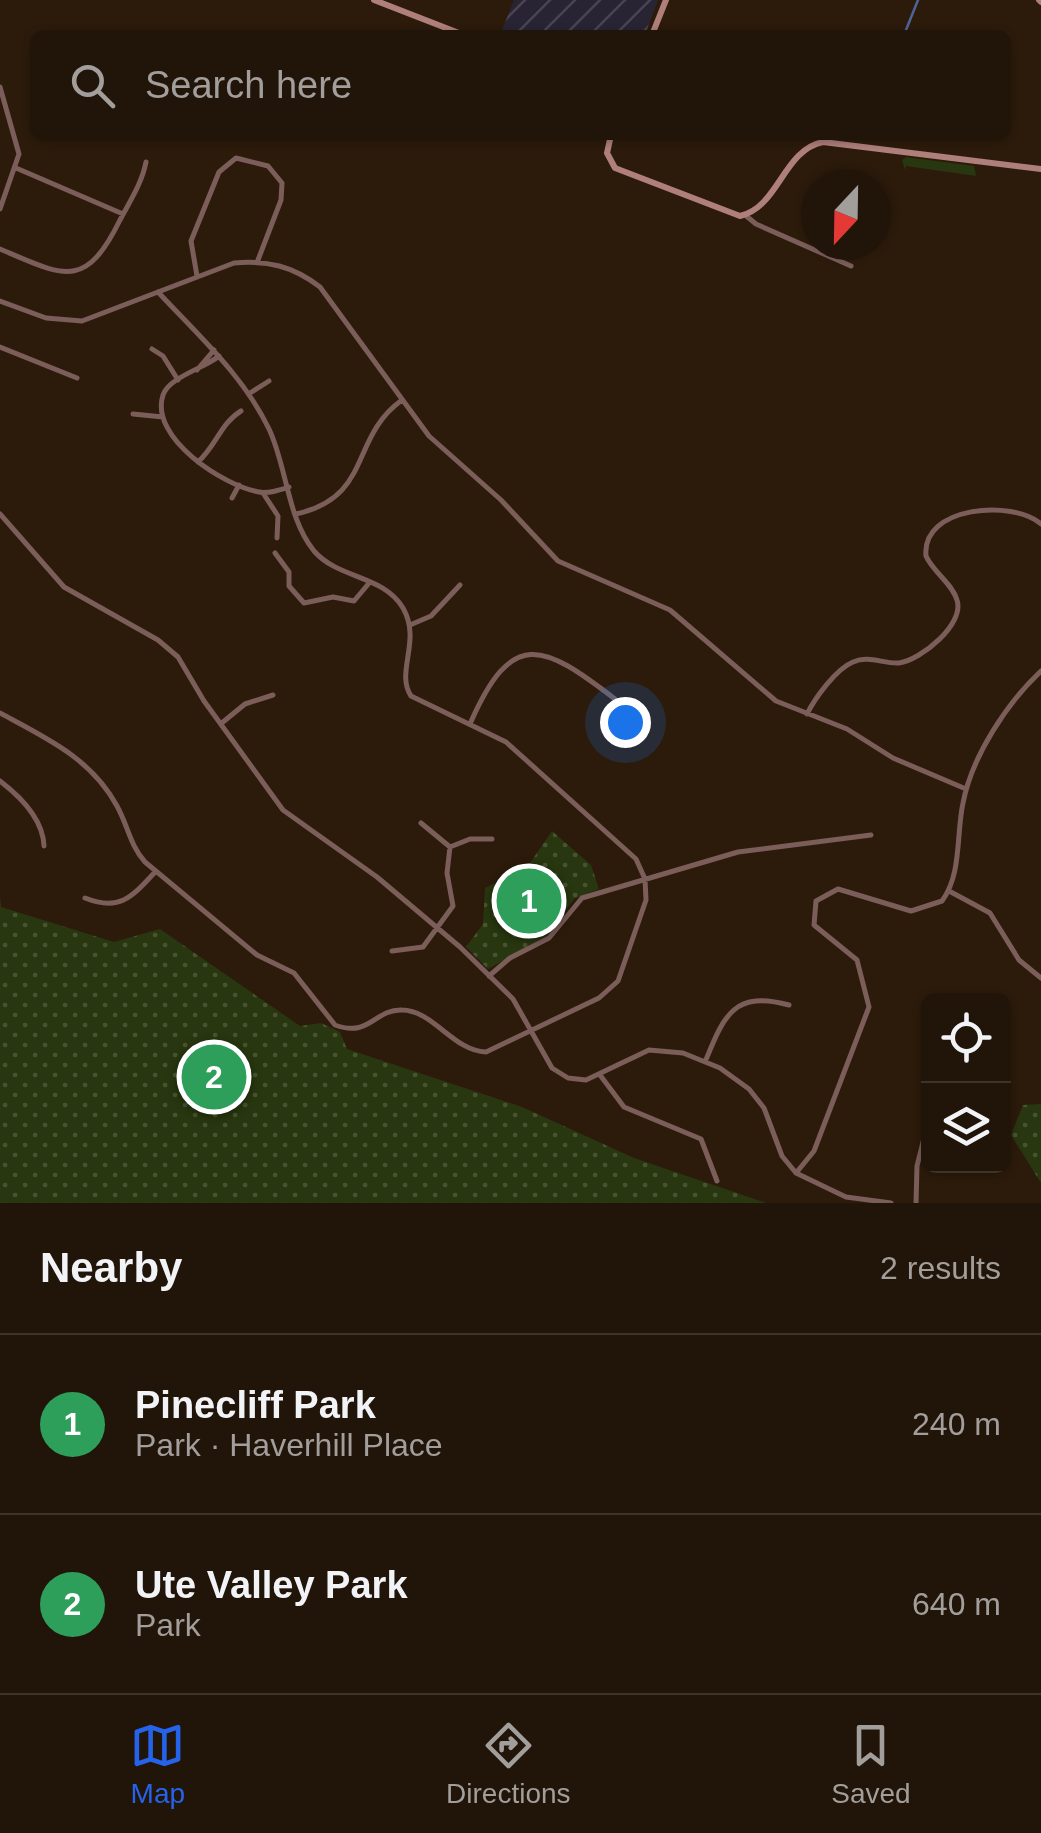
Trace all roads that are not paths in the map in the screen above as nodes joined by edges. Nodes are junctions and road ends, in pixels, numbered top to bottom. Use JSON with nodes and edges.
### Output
{"nodes":[{"id":1,"x":374,"y":0,"type":"edge"},
{"id":2,"x":666,"y":0,"type":"edge"},
{"id":3,"x":451,"y":30,"type":"edge"},
{"id":4,"x":654,"y":30,"type":"edge"},
{"id":5,"x":0,"y":88,"type":"edge"},
{"id":6,"x":610,"y":140,"type":"edge"},
{"id":7,"x":146,"y":162,"type":"dead end"},
{"id":8,"x":16,"y":168,"type":"junction"},
{"id":9,"x":1041,"y":168,"type":"edge"},
{"id":10,"x":0,"y":209,"type":"edge"},
{"id":11,"x":124,"y":214,"type":"junction"},
{"id":12,"x":745,"y":215,"type":"junction"},
{"id":13,"x":0,"y":249,"type":"edge"},
{"id":14,"x":258,"y":261,"type":"junction"},
{"id":15,"x":852,"y":266,"type":"dead end"},
{"id":16,"x":198,"y":276,"type":"junction"},
{"id":17,"x":158,"y":292,"type":"junction"},
{"id":18,"x":0,"y":301,"type":"edge"},
{"id":19,"x":0,"y":347,"type":"edge"},
{"id":20,"x":152,"y":348,"type":"dead end"},
{"id":21,"x":216,"y":353,"type":"junction"},
{"id":22,"x":76,"y":378,"type":"dead end"},
{"id":23,"x":178,"y":381,"type":"junction"},
{"id":24,"x":268,"y":381,"type":"dead end"},
{"id":25,"x":249,"y":394,"type":"junction"},
{"id":26,"x":402,"y":400,"type":"junction"},
{"id":27,"x":242,"y":411,"type":"dead end"},
{"id":28,"x":133,"y":414,"type":"dead end"},
{"id":29,"x":163,"y":417,"type":"junction"},
{"id":30,"x":198,"y":462,"type":"junction"},
{"id":31,"x":239,"y":485,"type":"junction"},
{"id":32,"x":290,"y":487,"type":"junction"},
{"id":33,"x":263,"y":493,"type":"junction"},
{"id":34,"x":232,"y":498,"type":"dead end"},
{"id":35,"x":0,"y":514,"type":"edge"},
{"id":36,"x":296,"y":514,"type":"junction"},
{"id":37,"x":1041,"y":524,"type":"edge"},
{"id":38,"x":278,"y":538,"type":"dead end"},
{"id":39,"x":275,"y":553,"type":"dead end"},
{"id":40,"x":370,"y":582,"type":"junction"},
{"id":41,"x":460,"y":585,"type":"dead end"},
{"id":42,"x":410,"y":625,"type":"junction"},
{"id":43,"x":1041,"y":671,"type":"edge"},
{"id":44,"x":273,"y":696,"type":"dead end"},
{"id":45,"x":616,"y":698,"type":"dead end"},
{"id":46,"x":0,"y":713,"type":"edge"},
{"id":47,"x":807,"y":714,"type":"junction"},
{"id":48,"x":224,"y":722,"type":"junction"},
{"id":49,"x":470,"y":724,"type":"junction"},
{"id":50,"x":0,"y":781,"type":"edge"},
{"id":51,"x":966,"y":789,"type":"junction"},
{"id":52,"x":420,"y":823,"type":"dead end"},
{"id":53,"x":871,"y":836,"type":"dead end"},
{"id":54,"x":492,"y":839,"type":"dead end"},
{"id":55,"x":44,"y":846,"type":"dead end"},
{"id":56,"x":450,"y":847,"type":"junction"},
{"id":57,"x":156,"y":871,"type":"junction"},
{"id":58,"x":645,"y":879,"type":"junction"},
{"id":59,"x":949,"y":891,"type":"junction"},
{"id":60,"x":85,"y":898,"type":"dead end"},
{"id":61,"x":440,"y":929,"type":"junction"},
{"id":62,"x":392,"y":952,"type":"dead end"},
{"id":63,"x":490,"y":976,"type":"junction"},
{"id":64,"x":1041,"y":978,"type":"edge"},
{"id":65,"x":789,"y":1005,"type":"dead end"},
{"id":66,"x":531,"y":1032,"type":"junction"},
{"id":67,"x":705,"y":1062,"type":"junction"},
{"id":68,"x":600,"y":1075,"type":"junction"},
{"id":69,"x":921,"y":1150,"type":"edge"},
{"id":70,"x":796,"y":1173,"type":"junction"},
{"id":71,"x":717,"y":1181,"type":"dead end"},
{"id":72,"x":892,"y":1203,"type":"edge"},
{"id":73,"x":916,"y":1203,"type":"edge"}],
"edges":[{"from":1,"to":3,"type":"street"},
{"from":2,"to":4,"type":"street"},
{"from":5,"to":8,"type":"street"},
{"from":6,"to":12,"type":"street"},
{"from":7,"to":11,"type":"street"},
{"from":8,"to":10,"type":"street"},
{"from":8,"to":11,"type":"street"},
{"from":9,"to":12,"type":"street"},
{"from":11,"to":13,"type":"street"},
{"from":12,"to":15,"type":"street"},
{"from":14,"to":16,"type":"street"},
{"from":14,"to":16,"type":"street"},
{"from":14,"to":26,"type":"street"},
{"from":16,"to":17,"type":"street"},
{"from":17,"to":18,"type":"street"},
{"from":17,"to":21,"type":"street"},
{"from":19,"to":22,"type":"street"},
{"from":20,"to":23,"type":"street"},
{"from":21,"to":23,"type":"street"},
{"from":21,"to":25,"type":"street"},
{"from":23,"to":29,"type":"street"},
{"from":24,"to":25,"type":"street"},
{"from":25,"to":32,"type":"street"},
{"from":26,"to":36,"type":"street"},
{"from":26,"to":47,"type":"street"},
{"from":27,"to":30,"type":"street"},
{"from":28,"to":29,"type":"street"},
{"from":29,"to":30,"type":"street"},
{"from":30,"to":31,"type":"street"},
{"from":31,"to":33,"type":"street"},
{"from":31,"to":34,"type":"street"},
{"from":32,"to":33,"type":"street"},
{"from":32,"to":36,"type":"street"},
{"from":33,"to":38,"type":"street"},
{"from":35,"to":48,"type":"street"},
{"from":36,"to":40,"type":"street"},
{"from":37,"to":47,"type":"street"},
{"from":39,"to":40,"type":"street"},
{"from":40,"to":42,"type":"street"},
{"from":41,"to":42,"type":"street"},
{"from":42,"to":49,"type":"street"},
{"from":43,"to":51,"type":"street"},
{"from":44,"to":48,"type":"street"},
{"from":45,"to":49,"type":"street"},
{"from":46,"to":57,"type":"street"},
{"from":47,"to":51,"type":"street"},
{"from":48,"to":61,"type":"street"},
{"from":49,"to":58,"type":"street"},
{"from":50,"to":55,"type":"street"},
{"from":51,"to":59,"type":"street"},
{"from":52,"to":56,"type":"street"},
{"from":53,"to":58,"type":"street"},
{"from":54,"to":56,"type":"street"},
{"from":56,"to":61,"type":"street"},
{"from":57,"to":60,"type":"street"},
{"from":57,"to":66,"type":"street"},
{"from":58,"to":63,"type":"street"},
{"from":58,"to":66,"type":"street"},
{"from":59,"to":64,"type":"street"},
{"from":59,"to":70,"type":"street"},
{"from":61,"to":62,"type":"street"},
{"from":61,"to":63,"type":"street"},
{"from":63,"to":66,"type":"street"},
{"from":65,"to":67,"type":"street"},
{"from":66,"to":68,"type":"street"},
{"from":67,"to":68,"type":"street"},
{"from":67,"to":70,"type":"street"},
{"from":68,"to":71,"type":"street"},
{"from":69,"to":73,"type":"street"},
{"from":70,"to":72,"type":"street"}]}
